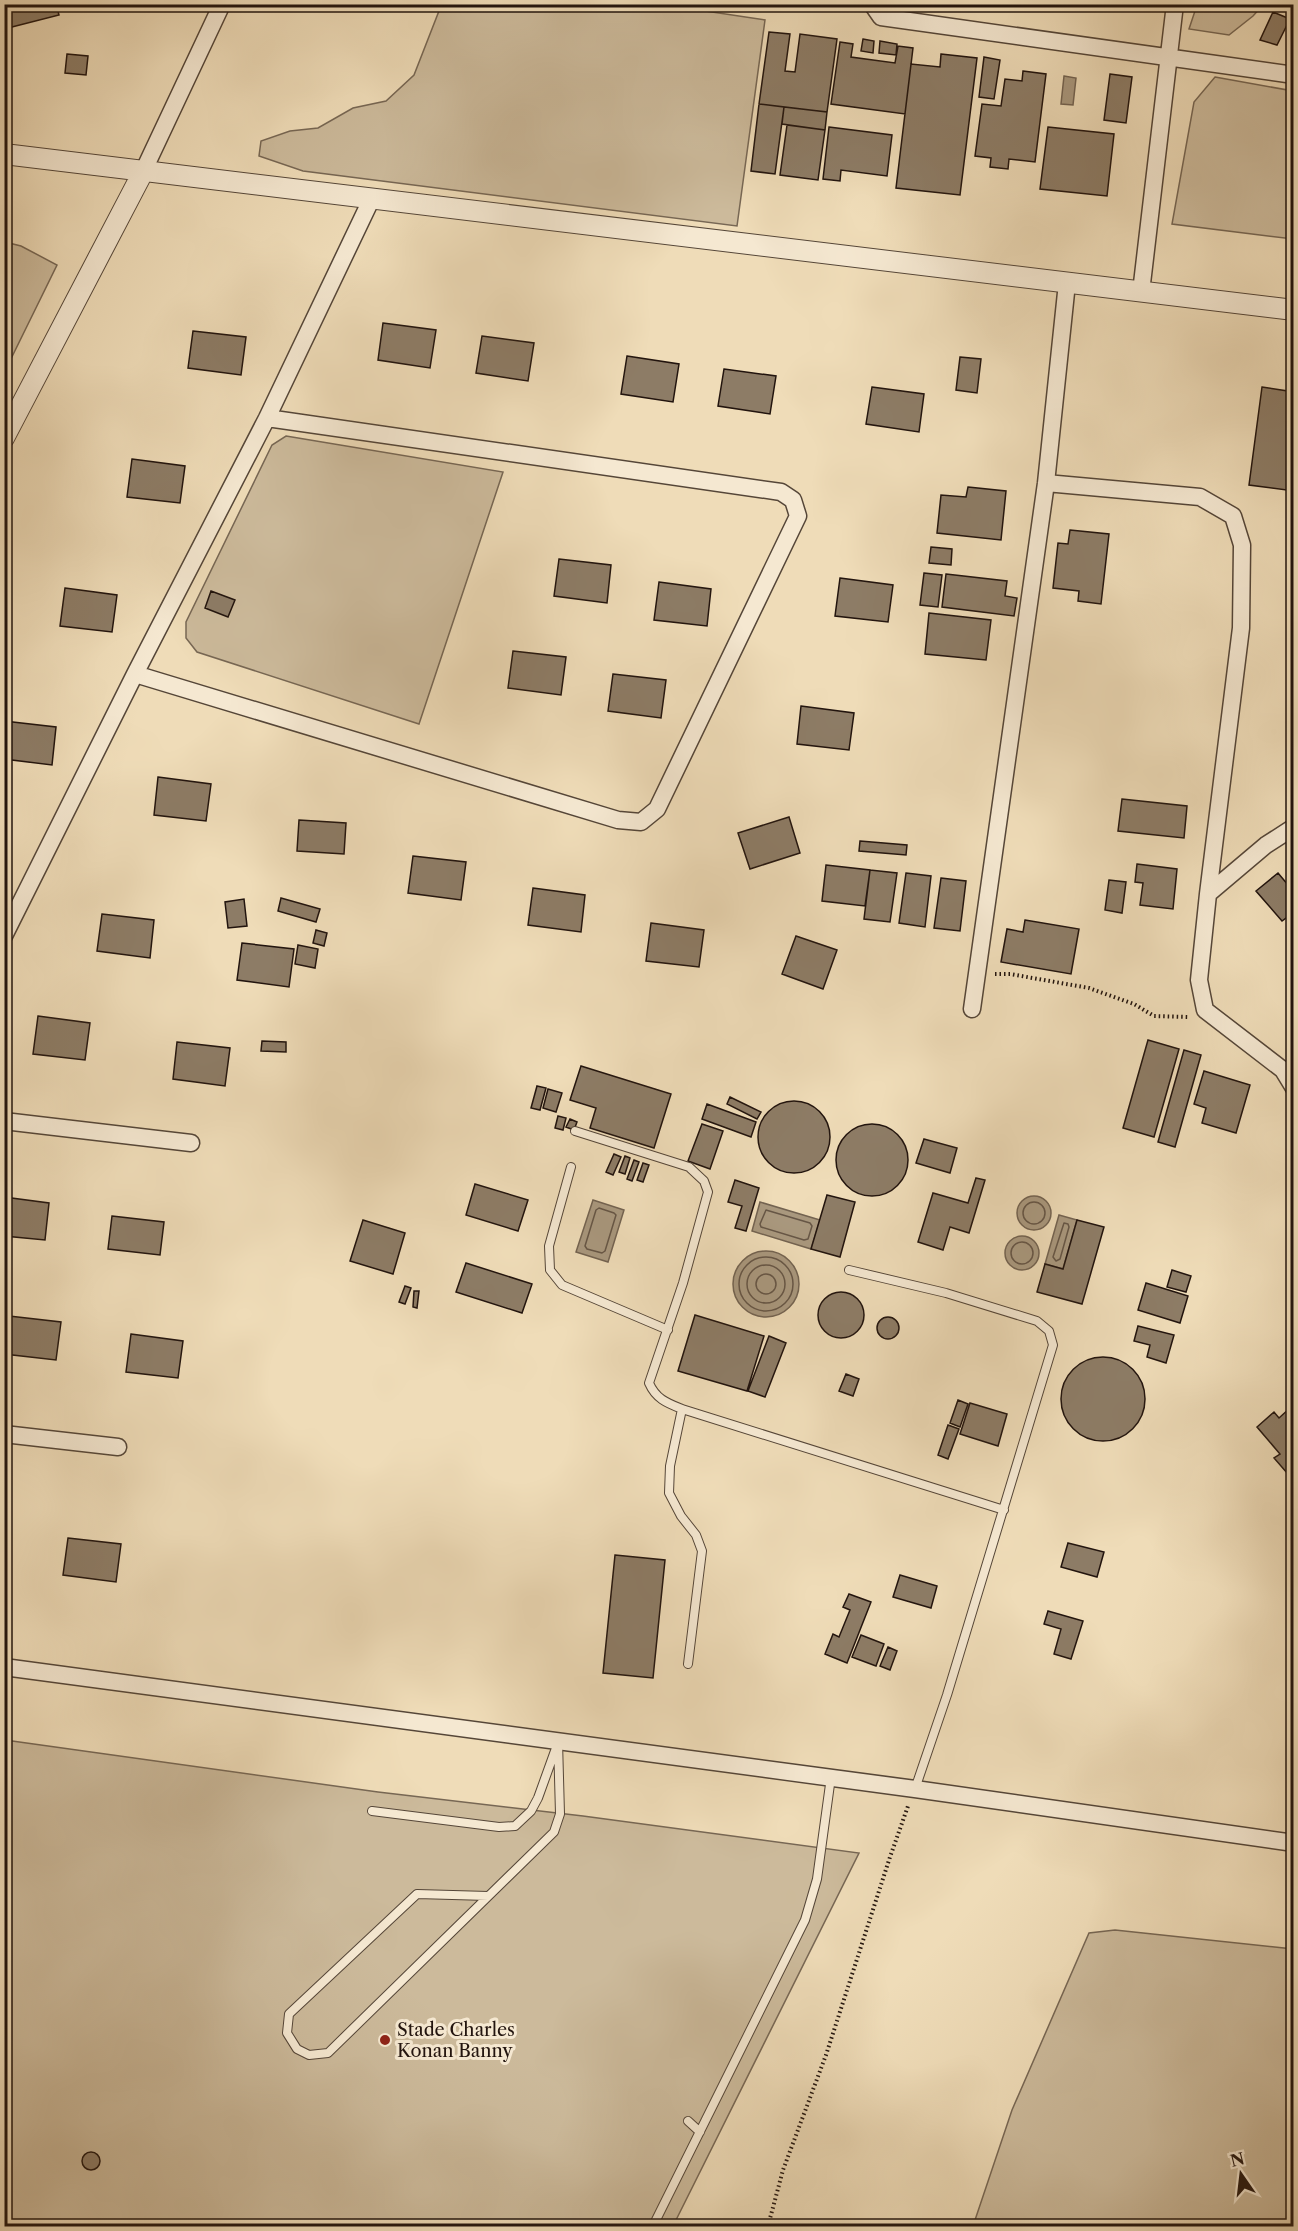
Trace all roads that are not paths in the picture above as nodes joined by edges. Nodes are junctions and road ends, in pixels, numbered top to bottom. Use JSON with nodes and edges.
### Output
{"nodes":[{"id":1,"x":222,"y":4,"type":"edge"},
{"id":2,"x":872,"y":4,"type":"edge"},
{"id":3,"x":1174,"y":4,"type":"edge"},
{"id":4,"x":1169,"y":58,"type":"junction"},
{"id":5,"x":1293,"y":75,"type":"edge"},
{"id":6,"x":4,"y":154,"type":"edge"},
{"id":7,"x":143,"y":172,"type":"junction"},
{"id":8,"x":371,"y":200,"type":"junction"},
{"id":9,"x":1067,"y":283,"type":"junction"},
{"id":10,"x":1141,"y":291,"type":"junction"},
{"id":11,"x":1293,"y":310,"type":"edge"},
{"id":12,"x":267,"y":417,"type":"junction"},
{"id":13,"x":4,"y":438,"type":"edge"},
{"id":14,"x":1046,"y":483,"type":"junction"},
{"id":15,"x":135,"y":674,"type":"junction"},
{"id":16,"x":1293,"y":827,"type":"edge"},
{"id":17,"x":1208,"y":894,"type":"junction"},
{"id":18,"x":4,"y":936,"type":"edge"},
{"id":19,"x":972,"y":1009,"type":"dead end"},
{"id":20,"x":1293,"y":1088,"type":"edge"},
{"id":21,"x":4,"y":1121,"type":"edge"},
{"id":22,"x":574,"y":1131,"type":"dead end"},
{"id":23,"x":191,"y":1143,"type":"dead end"},
{"id":24,"x":571,"y":1167,"type":"dead end"},
{"id":25,"x":849,"y":1270,"type":"dead end"},
{"id":26,"x":668,"y":1330,"type":"junction"},
{"id":27,"x":682,"y":1409,"type":"junction"},
{"id":28,"x":4,"y":1434,"type":"edge"},
{"id":29,"x":118,"y":1446,"type":"dead end"},
{"id":30,"x":1004,"y":1509,"type":"junction"},
{"id":31,"x":688,"y":1664,"type":"dead end"},
{"id":32,"x":4,"y":1667,"type":"edge"},
{"id":33,"x":558,"y":1741,"type":"junction"},
{"id":34,"x":831,"y":1777,"type":"junction"},
{"id":35,"x":915,"y":1789,"type":"junction"},
{"id":36,"x":372,"y":1811,"type":"dead end"},
{"id":37,"x":1293,"y":1843,"type":"edge"},
{"id":38,"x":488,"y":1896,"type":"junction"},
{"id":39,"x":688,"y":2121,"type":"dead end"},
{"id":40,"x":700,"y":2132,"type":"junction"},
{"id":41,"x":653,"y":2226,"type":"edge"}],
"edges":[{"from":1,"to":7,"type":"street"},
{"from":2,"to":4,"type":"street"},
{"from":3,"to":4,"type":"street"},
{"from":4,"to":5,"type":"street"},
{"from":4,"to":10,"type":"street"},
{"from":6,"to":7,"type":"street"},
{"from":7,"to":8,"type":"street"},
{"from":7,"to":13,"type":"street"},
{"from":8,"to":9,"type":"street"},
{"from":8,"to":12,"type":"street"},
{"from":9,"to":10,"type":"street"},
{"from":9,"to":14,"type":"street"},
{"from":10,"to":11,"type":"street"},
{"from":12,"to":15,"type":"street"},
{"from":12,"to":15,"type":"street"},
{"from":14,"to":17,"type":"street"},
{"from":14,"to":19,"type":"street"},
{"from":15,"to":18,"type":"street"},
{"from":16,"to":17,"type":"street"},
{"from":17,"to":20,"type":"street"},
{"from":21,"to":23,"type":"street"},
{"from":22,"to":26,"type":"lane"},
{"from":24,"to":26,"type":"lane"},
{"from":25,"to":30,"type":"lane"},
{"from":26,"to":27,"type":"lane"},
{"from":27,"to":30,"type":"lane"},
{"from":27,"to":31,"type":"lane"},
{"from":28,"to":29,"type":"street"},
{"from":30,"to":35,"type":"lane"},
{"from":32,"to":33,"type":"street"},
{"from":33,"to":34,"type":"street"},
{"from":33,"to":36,"type":"lane"},
{"from":33,"to":38,"type":"lane"},
{"from":34,"to":35,"type":"street"},
{"from":34,"to":40,"type":"lane"},
{"from":35,"to":37,"type":"street"},
{"from":38,"to":38,"type":"lane"},
{"from":39,"to":40,"type":"lane"},
{"from":40,"to":41,"type":"lane"}]}
